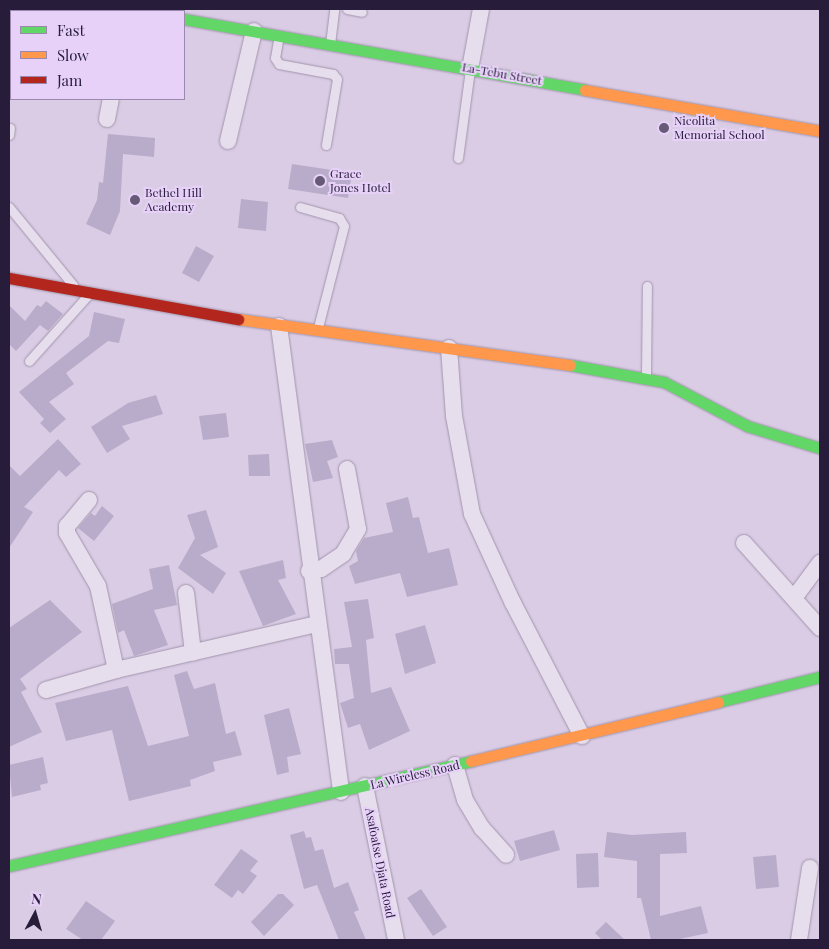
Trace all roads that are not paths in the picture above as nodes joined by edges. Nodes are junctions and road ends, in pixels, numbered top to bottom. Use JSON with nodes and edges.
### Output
{"nodes":[{"id":1,"x":334,"y":9,"type":"edge"},
{"id":2,"x":347,"y":9,"type":"edge"},
{"id":3,"x":481,"y":9,"type":"edge"},
{"id":4,"x":362,"y":12,"type":"dead end"},
{"id":5,"x":185,"y":19,"type":"edge"},
{"id":6,"x":254,"y":31,"type":"junction"},
{"id":7,"x":279,"y":35,"type":"junction"},
{"id":8,"x":330,"y":44,"type":"junction"},
{"id":9,"x":470,"y":69,"type":"junction"},
{"id":10,"x":111,"y":100,"type":"edge"},
{"id":11,"x":107,"y":119,"type":"dead end"},
{"id":12,"x":820,"y":131,"type":"edge"},
{"id":13,"x":228,"y":141,"type":"dead end"},
{"id":14,"x":326,"y":145,"type":"dead end"},
{"id":15,"x":458,"y":158,"type":"dead end"},
{"id":16,"x":9,"y":207,"type":"edge"},
{"id":17,"x":300,"y":207,"type":"dead end"},
{"id":18,"x":9,"y":278,"type":"edge"},
{"id":19,"x":647,"y":286,"type":"dead end"},
{"id":20,"x":76,"y":289,"type":"junction"},
{"id":21,"x":90,"y":292,"type":"junction"},
{"id":22,"x":279,"y":326,"type":"junction"},
{"id":23,"x":317,"y":331,"type":"junction"},
{"id":24,"x":449,"y":348,"type":"junction"},
{"id":25,"x":29,"y":361,"type":"dead end"},
{"id":26,"x":646,"y":378,"type":"junction"},
{"id":27,"x":820,"y":448,"type":"edge"},
{"id":28,"x":347,"y":469,"type":"dead end"},
{"id":29,"x":89,"y":500,"type":"dead end"},
{"id":30,"x":744,"y":543,"type":"dead end"},
{"id":31,"x":820,"y":563,"type":"edge"},
{"id":32,"x":309,"y":571,"type":"junction"},
{"id":33,"x":186,"y":593,"type":"dead end"},
{"id":34,"x":794,"y":598,"type":"junction"},
{"id":35,"x":318,"y":624,"type":"junction"},
{"id":36,"x":820,"y":628,"type":"edge"},
{"id":37,"x":193,"y":653,"type":"junction"},
{"id":38,"x":116,"y":670,"type":"junction"},
{"id":39,"x":820,"y":677,"type":"edge"},
{"id":40,"x":46,"y":690,"type":"dead end"},
{"id":41,"x":582,"y":736,"type":"junction"},
{"id":42,"x":455,"y":766,"type":"junction"},
{"id":43,"x":365,"y":786,"type":"junction"},
{"id":44,"x":341,"y":792,"type":"junction"},
{"id":45,"x":506,"y":855,"type":"dead end"},
{"id":46,"x":9,"y":866,"type":"edge"},
{"id":47,"x":810,"y":868,"type":"dead end"},
{"id":48,"x":396,"y":940,"type":"edge"},
{"id":49,"x":799,"y":940,"type":"edge"}],
"edges":[{"from":1,"to":8,"type":"lane"},
{"from":2,"to":4,"type":"lane"},
{"from":3,"to":9,"type":"street"},
{"from":5,"to":6,"type":"street","name":"La-Tebu Street"},
{"from":6,"to":7,"type":"street","name":"La-Tebu Street"},
{"from":6,"to":13,"type":"street"},
{"from":7,"to":8,"type":"street","name":"La-Tebu Street"},
{"from":7,"to":14,"type":"lane"},
{"from":8,"to":9,"type":"street","name":"La-Tebu Street"},
{"from":9,"to":12,"type":"street","name":"La-Tebu Street"},
{"from":9,"to":15,"type":"lane"},
{"from":10,"to":11,"type":"street"},
{"from":16,"to":20,"type":"lane"},
{"from":17,"to":23,"type":"lane"},
{"from":18,"to":20,"type":"street"},
{"from":19,"to":26,"type":"lane"},
{"from":20,"to":21,"type":"street"},
{"from":21,"to":22,"type":"street"},
{"from":21,"to":25,"type":"lane"},
{"from":22,"to":23,"type":"street"},
{"from":22,"to":32,"type":"street"},
{"from":23,"to":24,"type":"street"},
{"from":24,"to":26,"type":"street"},
{"from":24,"to":41,"type":"street"},
{"from":26,"to":27,"type":"street"},
{"from":28,"to":32,"type":"street"},
{"from":29,"to":38,"type":"street"},
{"from":30,"to":34,"type":"street"},
{"from":31,"to":34,"type":"street"},
{"from":32,"to":35,"type":"street"},
{"from":33,"to":37,"type":"street"},
{"from":34,"to":36,"type":"street"},
{"from":35,"to":37,"type":"street"},
{"from":35,"to":44,"type":"street"},
{"from":37,"to":38,"type":"street"},
{"from":38,"to":40,"type":"street"},
{"from":39,"to":41,"type":"street","name":"La Wireless Road"},
{"from":41,"to":42,"type":"street","name":"La Wireless Road"},
{"from":42,"to":43,"type":"street","name":"La Wireless Road"},
{"from":42,"to":45,"type":"street"},
{"from":43,"to":44,"type":"street","name":"La Wireless Road"},
{"from":43,"to":48,"type":"street","name":"Asafoatse Djata Road"},
{"from":44,"to":46,"type":"street","name":"La Wireless Road"},
{"from":47,"to":49,"type":"street"}]}
